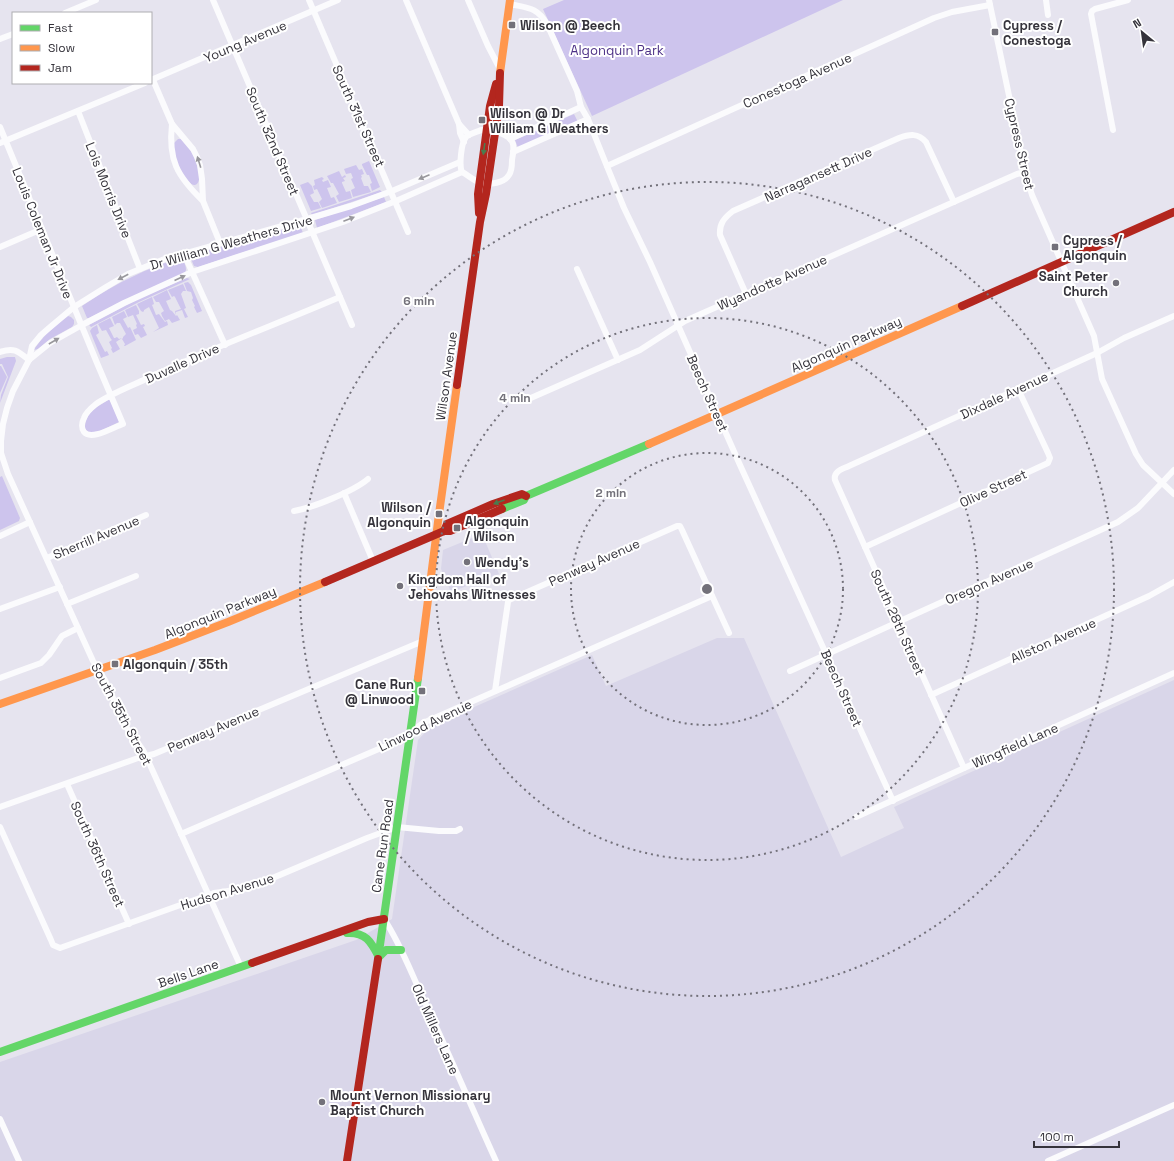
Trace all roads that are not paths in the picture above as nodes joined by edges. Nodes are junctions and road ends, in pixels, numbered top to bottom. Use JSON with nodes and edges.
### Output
{"nodes":[{"id":1,"x":96,"y":0,"type":"edge"},
{"id":2,"x":212,"y":0,"type":"edge"},
{"id":3,"x":309,"y":0,"type":"edge"},
{"id":4,"x":338,"y":0,"type":"edge"},
{"id":5,"x":406,"y":0,"type":"edge"},
{"id":6,"x":468,"y":0,"type":"edge"},
{"id":7,"x":1046,"y":0,"type":"edge"},
{"id":8,"x":1128,"y":0,"type":"edge"},
{"id":9,"x":1121,"y":1,"type":"edge"},
{"id":10,"x":510,"y":2,"type":"edge"},
{"id":11,"x":989,"y":2,"type":"edge"},
{"id":12,"x":313,"y":11,"type":"junction"},
{"id":13,"x":67,"y":12,"type":"edge"},
{"id":14,"x":1048,"y":14,"type":"dead end"},
{"id":15,"x":12,"y":34,"type":"edge"},
{"id":16,"x":0,"y":39,"type":"edge"},
{"id":17,"x":232,"y":46,"type":"junction"},
{"id":18,"x":500,"y":70,"type":"junction"},
{"id":19,"x":152,"y":80,"type":"edge"},
{"id":20,"x":143,"y":84,"type":"edge"},
{"id":21,"x":581,"y":107,"type":"junction"},
{"id":22,"x":78,"y":111,"type":"junction"},
{"id":23,"x":588,"y":119,"type":"junction"},
{"id":24,"x":172,"y":124,"type":"junction"},
{"id":25,"x":459,"y":124,"type":"junction"},
{"id":26,"x":0,"y":127,"type":"edge"},
{"id":27,"x":1113,"y":130,"type":"dead end"},
{"id":28,"x":491,"y":131,"type":"junction"},
{"id":29,"x":470,"y":135,"type":"junction"},
{"id":30,"x":510,"y":139,"type":"junction"},
{"id":31,"x":3,"y":142,"type":"edge"},
{"id":32,"x":464,"y":142,"type":"junction"},
{"id":33,"x":513,"y":152,"type":"junction"},
{"id":34,"x":460,"y":162,"type":"junction"},
{"id":35,"x":607,"y":166,"type":"junction"},
{"id":36,"x":462,"y":172,"type":"junction"},
{"id":37,"x":1025,"y":172,"type":"junction"},
{"id":38,"x":484,"y":183,"type":"junction"},
{"id":39,"x":392,"y":191,"type":"junction"},
{"id":40,"x":203,"y":200,"type":"junction"},
{"id":41,"x":396,"y":201,"type":"junction"},
{"id":42,"x":954,"y":202,"type":"junction"},
{"id":43,"x":1174,"y":212,"type":"edge"},
{"id":44,"x":307,"y":219,"type":"junction"},
{"id":45,"x":42,"y":229,"type":"junction"},
{"id":46,"x":312,"y":232,"type":"junction"},
{"id":47,"x":408,"y":232,"type":"dead end"},
{"id":48,"x":220,"y":243,"type":"junction"},
{"id":49,"x":0,"y":247,"type":"edge"},
{"id":50,"x":184,"y":254,"type":"junction"},
{"id":51,"x":1061,"y":262,"type":"junction"},
{"id":52,"x":140,"y":269,"type":"junction"},
{"id":53,"x":577,"y":269,"type":"dead end"},
{"id":54,"x":192,"y":272,"type":"junction"},
{"id":55,"x":746,"y":294,"type":"junction"},
{"id":56,"x":340,"y":298,"type":"junction"},
{"id":57,"x":74,"y":307,"type":"junction"},
{"id":58,"x":1174,"y":316,"type":"edge"},
{"id":59,"x":352,"y":325,"type":"dead end"},
{"id":60,"x":82,"y":326,"type":"junction"},
{"id":61,"x":678,"y":326,"type":"junction"},
{"id":62,"x":225,"y":344,"type":"junction"},
{"id":63,"x":0,"y":352,"type":"edge"},
{"id":64,"x":1097,"y":353,"type":"junction"},
{"id":65,"x":29,"y":360,"type":"junction"},
{"id":66,"x":618,"y":360,"type":"junction"},
{"id":67,"x":1018,"y":389,"type":"junction"},
{"id":68,"x":111,"y":395,"type":"junction"},
{"id":69,"x":524,"y":400,"type":"dead end"},
{"id":70,"x":718,"y":414,"type":"junction"},
{"id":71,"x":1,"y":438,"type":"edge"},
{"id":72,"x":1174,"y":470,"type":"edge"},
{"id":73,"x":835,"y":475,"type":"joint"},
{"id":74,"x":368,"y":479,"type":"dead end"},
{"id":75,"x":1162,"y":483,"type":"junction"},
{"id":76,"x":344,"y":493,"type":"junction"},
{"id":77,"x":1174,"y":494,"type":"edge"},
{"id":78,"x":294,"y":511,"type":"dead end"},
{"id":79,"x":146,"y":516,"type":"dead end"},
{"id":80,"x":30,"y":522,"type":"junction"},
{"id":81,"x":440,"y":532,"type":"junction"},
{"id":82,"x":0,"y":536,"type":"edge"},
{"id":83,"x":865,"y":547,"type":"junction"},
{"id":84,"x":46,"y":558,"type":"junction"},
{"id":85,"x":374,"y":561,"type":"junction"},
{"id":86,"x":136,"y":576,"type":"dead end"},
{"id":87,"x":1174,"y":582,"type":"edge"},
{"id":88,"x":60,"y":587,"type":"junction"},
{"id":89,"x":712,"y":596,"type":"junction"},
{"id":90,"x":67,"y":604,"type":"junction"},
{"id":91,"x":0,"y":608,"type":"edge"},
{"id":92,"x":898,"y":622,"type":"junction"},
{"id":93,"x":78,"y":628,"type":"junction"},
{"id":94,"x":729,"y":633,"type":"dead end"},
{"id":95,"x":422,"y":641,"type":"junction"},
{"id":96,"x":826,"y":655,"type":"junction"},
{"id":97,"x":98,"y":670,"type":"junction"},
{"id":98,"x":790,"y":671,"type":"dead end"},
{"id":99,"x":1174,"y":673,"type":"edge"},
{"id":100,"x":0,"y":678,"type":"edge"},
{"id":101,"x":495,"y":692,"type":"junction"},
{"id":102,"x":931,"y":695,"type":"junction"},
{"id":103,"x":0,"y":704,"type":"edge"},
{"id":104,"x":411,"y":732,"type":"junction"},
{"id":105,"x":146,"y":756,"type":"junction"},
{"id":106,"x":964,"y":768,"type":"junction"},
{"id":107,"x":66,"y":784,"type":"junction"},
{"id":108,"x":893,"y":801,"type":"junction"},
{"id":109,"x":0,"y":807,"type":"edge"},
{"id":110,"x":856,"y":817,"type":"dead end"},
{"id":111,"x":0,"y":827,"type":"edge"},
{"id":112,"x":397,"y":827,"type":"junction"},
{"id":113,"x":460,"y":829,"type":"dead end"},
{"id":114,"x":181,"y":834,"type":"junction"},
{"id":115,"x":209,"y":896,"type":"junction"},
{"id":116,"x":384,"y":919,"type":"junction"},
{"id":117,"x":129,"y":924,"type":"junction"},
{"id":118,"x":330,"y":936,"type":"junction"},
{"id":119,"x":401,"y":950,"type":"junction"},
{"id":120,"x":378,"y":956,"type":"junction"},
{"id":121,"x":241,"y":967,"type":"junction"},
{"id":122,"x":0,"y":1052,"type":"edge"},
{"id":123,"x":1174,"y":1105,"type":"edge"},
{"id":124,"x":0,"y":1119,"type":"edge"},
{"id":125,"x":19,"y":1161,"type":"edge"},
{"id":126,"x":348,"y":1161,"type":"edge"},
{"id":127,"x":496,"y":1161,"type":"edge"},
{"id":128,"x":1048,"y":1161,"type":"edge"}],
"edges":[{"from":1,"to":13,"type":"street"},
{"from":2,"to":17,"type":"street","name":"South 32nd Street"},
{"from":3,"to":12,"type":"street","name":"South 31st Street"},
{"from":4,"to":12,"type":"street","name":"Young Avenue"},
{"from":5,"to":25,"type":"street"},
{"from":6,"to":18,"type":"street"},
{"from":7,"to":14,"type":"street"},
{"from":8,"to":9,"type":"street"},
{"from":9,"to":27,"type":"street"},
{"from":10,"to":18,"type":"main road","name":"Wilson Avenue"},
{"from":10,"to":21,"type":"street","name":"Beech Street"},
{"from":11,"to":35,"type":"street","name":"Conestoga Avenue"},
{"from":11,"to":37,"type":"street","name":"Cypress Street"},
{"from":12,"to":17,"type":"street","name":"Young Avenue"},
{"from":12,"to":39,"type":"street","name":"South 31st Street"},
{"from":15,"to":16,"type":"street"},
{"from":17,"to":19,"type":"street","name":"Young Avenue"},
{"from":17,"to":44,"type":"street","name":"South 32nd Street"},
{"from":18,"to":28,"type":"main road","name":"Wilson Avenue"},
{"from":19,"to":24,"type":"street"},
{"from":20,"to":22,"type":"street"},
{"from":21,"to":23,"type":"street","name":"Beech Street"},
{"from":21,"to":30,"type":"street"},
{"from":22,"to":31,"type":"street"},
{"from":22,"to":52,"type":"street","name":"Lois Morris Drive"},
{"from":23,"to":33,"type":"street"},
{"from":23,"to":35,"type":"street","name":"Beech Street"},
{"from":40,"to":24,"type":"street","one_way":true},
{"from":24,"to":40,"type":"street"},
{"from":25,"to":29,"type":"street"},
{"from":25,"to":32,"type":"street"},
{"from":26,"to":31,"type":"street","name":"Louis Coleman Jr Drive"},
{"from":28,"to":29,"type":"street"},
{"from":28,"to":30,"type":"street"},
{"from":28,"to":38,"type":"main road","name":"Wilson Avenue"},
{"from":29,"to":32,"type":"street"},
{"from":30,"to":33,"type":"street"},
{"from":31,"to":45,"type":"street","name":"Louis Coleman Jr Drive"},
{"from":32,"to":34,"type":"street"},
{"from":33,"to":38,"type":"street"},
{"from":34,"to":36,"type":"street"},
{"from":34,"to":39,"type":"street","name":"Dr William G Weathers Drive","one_way":true},
{"from":35,"to":61,"type":"street","name":"Beech Street"},
{"from":36,"to":38,"type":"street"},
{"from":36,"to":41,"type":"street","name":"Dr William G Weathers Drive"},
{"from":37,"to":42,"type":"street","name":"Wyandotte Avenue"},
{"from":37,"to":51,"type":"street","name":"Cypress Street"},
{"from":38,"to":81,"type":"main road","name":"Wilson Avenue"},
{"from":39,"to":41,"type":"street","name":"South 31st Street"},
{"from":39,"to":44,"type":"street","name":"Dr William G Weathers Drive"},
{"from":40,"to":48,"type":"street"},
{"from":46,"to":41,"type":"street","name":"Dr William G Weathers Drive","one_way":true},
{"from":41,"to":47,"type":"street","name":"South 31st Street"},
{"from":42,"to":55,"type":"street","name":"Wyandotte Avenue"},
{"from":42,"to":55,"type":"street","name":"Narragansett Drive"},
{"from":43,"to":51,"type":"main road","name":"Algonquin Parkway"},
{"from":44,"to":46,"type":"street","name":"South 32nd Street"},
{"from":44,"to":48,"type":"street","name":"Dr William G Weathers Drive"},
{"from":45,"to":49,"type":"street"},
{"from":45,"to":57,"type":"street","name":"Louis Coleman Jr Drive"},
{"from":46,"to":54,"type":"street","name":"Dr William G Weathers Drive"},
{"from":46,"to":56,"type":"street","name":"South 32nd Street"},
{"from":48,"to":50,"type":"street","name":"Dr William G Weathers Drive"},
{"from":50,"to":52,"type":"street","name":"Dr William G Weathers Drive"},
{"from":50,"to":54,"type":"street"},
{"from":51,"to":64,"type":"street","name":"Cypress Street"},
{"from":51,"to":70,"type":"main road","name":"Algonquin Parkway"},
{"from":52,"to":57,"type":"street","name":"Dr William G Weathers Drive","one_way":true},
{"from":53,"to":66,"type":"street"},
{"from":60,"to":54,"type":"street","name":"Dr William G Weathers Drive","one_way":true},
{"from":54,"to":62,"type":"street"},
{"from":55,"to":61,"type":"street","name":"Wyandotte Avenue"},
{"from":56,"to":59,"type":"street","name":"South 32nd Street"},
{"from":56,"to":62,"type":"street","name":"Duvalle Drive"},
{"from":57,"to":60,"type":"street","name":"Louis Coleman Jr Drive"},
{"from":57,"to":65,"type":"street","name":"Dr William G Weathers Drive"},
{"from":58,"to":64,"type":"street","name":"Dixdale Avenue"},
{"from":65,"to":60,"type":"street","name":"Dr William G Weathers Drive","one_way":true},
{"from":60,"to":68,"type":"street"},
{"from":61,"to":66,"type":"street","name":"Wyandotte Avenue"},
{"from":61,"to":70,"type":"street","name":"Beech Street"},
{"from":62,"to":68,"type":"street","name":"Duvalle Drive"},
{"from":63,"to":65,"type":"street"},
{"from":64,"to":67,"type":"street","name":"Dixdale Avenue"},
{"from":64,"to":75,"type":"street","name":"Cypress Street"},
{"from":65,"to":71,"type":"street","name":"Dr William G Weathers Drive"},
{"from":66,"to":69,"type":"street","name":"Wyandotte Avenue"},
{"from":67,"to":73,"type":"street","name":"Dixdale Avenue"},
{"from":67,"to":83,"type":"street","name":"Olive Street"},
{"from":68,"to":68,"type":"street","name":"Duvalle Drive"},
{"from":70,"to":81,"type":"main road","name":"Algonquin Parkway"},
{"from":70,"to":96,"type":"street","name":"Beech Street"},
{"from":71,"to":80,"type":"street","name":"South 35th Street"},
{"from":72,"to":75,"type":"street","name":"Oregon Avenue"},
{"from":73,"to":83,"type":"street","name":"South 28th Street"},
{"from":74,"to":76,"type":"street"},
{"from":75,"to":77,"type":"street","name":"Cypress Street"},
{"from":75,"to":92,"type":"street","name":"Oregon Avenue"},
{"from":76,"to":78,"type":"street"},
{"from":76,"to":85,"type":"street"},
{"from":79,"to":84,"type":"street","name":"Sherrill Avenue"},
{"from":80,"to":82,"type":"street"},
{"from":80,"to":84,"type":"street","name":"South 35th Street"},
{"from":81,"to":85,"type":"main road","name":"Algonquin Parkway"},
{"from":81,"to":95,"type":"main road","name":"Cane Run Road"},
{"from":83,"to":92,"type":"street","name":"South 28th Street"},
{"from":84,"to":88,"type":"street","name":"South 35th Street"},
{"from":85,"to":97,"type":"main road","name":"Algonquin Parkway"},
{"from":86,"to":90,"type":"street"},
{"from":87,"to":102,"type":"street","name":"Allston Avenue"},
{"from":88,"to":90,"type":"street","name":"South 35th Street"},
{"from":88,"to":91,"type":"street"},
{"from":89,"to":94,"type":"street"},
{"from":89,"to":101,"type":"street","name":"Linwood Avenue"},
{"from":89,"to":101,"type":"street","name":"Penway Avenue"},
{"from":90,"to":93,"type":"street","name":"South 35th Street"},
{"from":92,"to":96,"type":"street","name":"Oregon Avenue"},
{"from":92,"to":102,"type":"street","name":"South 28th Street"},
{"from":93,"to":97,"type":"street","name":"South 35th Street"},
{"from":93,"to":100,"type":"street"},
{"from":95,"to":104,"type":"main road","name":"Cane Run Road"},
{"from":95,"to":105,"type":"street","name":"Penway Avenue"},
{"from":96,"to":98,"type":"street","name":"Oregon Avenue"},
{"from":96,"to":108,"type":"street","name":"Beech Street"},
{"from":97,"to":103,"type":"main road","name":"Algonquin Parkway"},
{"from":97,"to":105,"type":"street","name":"South 35th Street"},
{"from":99,"to":106,"type":"street","name":"Wingfield Lane"},
{"from":101,"to":104,"type":"street","name":"Linwood Avenue"},
{"from":102,"to":106,"type":"street","name":"South 28th Street"},
{"from":104,"to":112,"type":"main road","name":"Cane Run Road"},
{"from":104,"to":114,"type":"street","name":"Linwood Avenue"},
{"from":105,"to":107,"type":"street","name":"Penway Avenue"},
{"from":105,"to":114,"type":"street","name":"South 35th Street"},
{"from":106,"to":108,"type":"street","name":"Wingfield Lane"},
{"from":107,"to":109,"type":"street","name":"Penway Avenue"},
{"from":107,"to":117,"type":"street","name":"South 36th Street"},
{"from":108,"to":110,"type":"street","name":"Wingfield Lane"},
{"from":111,"to":117,"type":"street","name":"Hudson Avenue"},
{"from":112,"to":113,"type":"street"},
{"from":112,"to":115,"type":"street","name":"Hudson Avenue"},
{"from":112,"to":116,"type":"main road","name":"Cane Run Road"},
{"from":114,"to":115,"type":"street","name":"South 35th Street"},
{"from":115,"to":117,"type":"street","name":"Hudson Avenue"},
{"from":115,"to":121,"type":"street","name":"South 35th Street"},
{"from":116,"to":118,"type":"main road","name":"Bells Lane"},
{"from":116,"to":119,"type":"street","name":"Old Millers Lane"},
{"from":116,"to":120,"type":"main road","name":"Cane Run Road"},
{"from":118,"to":120,"type":"main road"},
{"from":118,"to":121,"type":"main road","name":"Bells Lane"},
{"from":119,"to":120,"type":"main road"},
{"from":119,"to":127,"type":"street","name":"Old Millers Lane"},
{"from":120,"to":126,"type":"main road","name":"Cane Run Road"},
{"from":121,"to":122,"type":"main road","name":"Bells Lane"},
{"from":123,"to":128,"type":"street"},
{"from":124,"to":125,"type":"street"}]}
